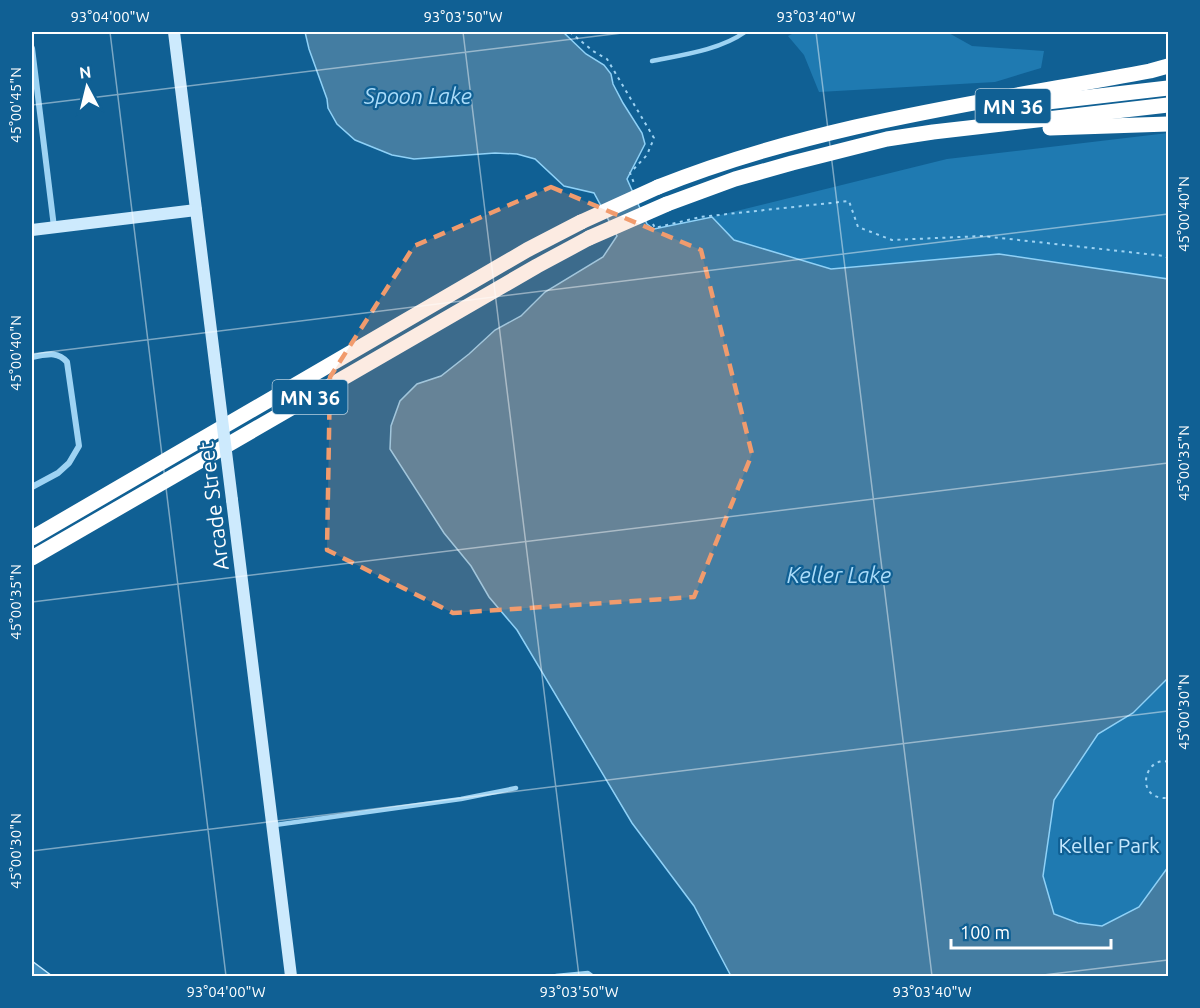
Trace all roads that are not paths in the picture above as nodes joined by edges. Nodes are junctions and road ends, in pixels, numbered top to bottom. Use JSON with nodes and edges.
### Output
{"nodes":[{"id":1,"x":174,"y":32,"type":"edge"},
{"id":2,"x":745,"y":32,"type":"edge"},
{"id":3,"x":32,"y":48,"type":"edge"},
{"id":4,"x":652,"y":61,"type":"dead end"},
{"id":5,"x":1168,"y":66,"type":"edge"},
{"id":6,"x":34,"y":82,"type":"edge"},
{"id":7,"x":1168,"y":88,"type":"edge"},
{"id":8,"x":1168,"y":105,"type":"edge"},
{"id":9,"x":1168,"y":124,"type":"edge"},
{"id":10,"x":858,"y":126,"type":"junction"},
{"id":11,"x":933,"y":132,"type":"junction"},
{"id":12,"x":196,"y":210,"type":"junction"},
{"id":13,"x":54,"y":228,"type":"junction"},
{"id":14,"x":32,"y":230,"type":"edge"},
{"id":15,"x":32,"y":357,"type":"edge"},
{"id":16,"x":32,"y":488,"type":"edge"},
{"id":17,"x":32,"y":538,"type":"edge"},
{"id":18,"x":32,"y":558,"type":"edge"},
{"id":19,"x":516,"y":788,"type":"dead end"},
{"id":20,"x":272,"y":826,"type":"junction"},
{"id":21,"x":291,"y":976,"type":"edge"},
{"id":22,"x":556,"y":976,"type":"edge"},
{"id":23,"x":592,"y":976,"type":"edge"}],
"edges":[{"from":1,"to":12,"type":"street","name":"Arcade Street"},
{"from":2,"to":4,"type":"lane"},
{"from":3,"to":6,"type":"street"},
{"from":5,"to":10,"type":"highway"},
{"from":6,"to":13,"type":"street"},
{"from":7,"to":10,"type":"highway","number":"MN 36"},
{"from":8,"to":11,"type":"highway","number":"MN 36"},
{"from":9,"to":11,"type":"highway"},
{"from":10,"to":17,"type":"highway","number":"MN 36","bridge":true},
{"from":11,"to":18,"type":"highway","number":"MN 36","bridge":true},
{"from":12,"to":13,"type":"street"},
{"from":12,"to":20,"type":"street","name":"Arcade Street","bridge":true},
{"from":13,"to":14,"type":"street"},
{"from":15,"to":16,"type":"street"},
{"from":19,"to":20,"type":"lane"},
{"from":20,"to":21,"type":"street","name":"Arcade Street"},
{"from":22,"to":23,"type":"lane"}]}
